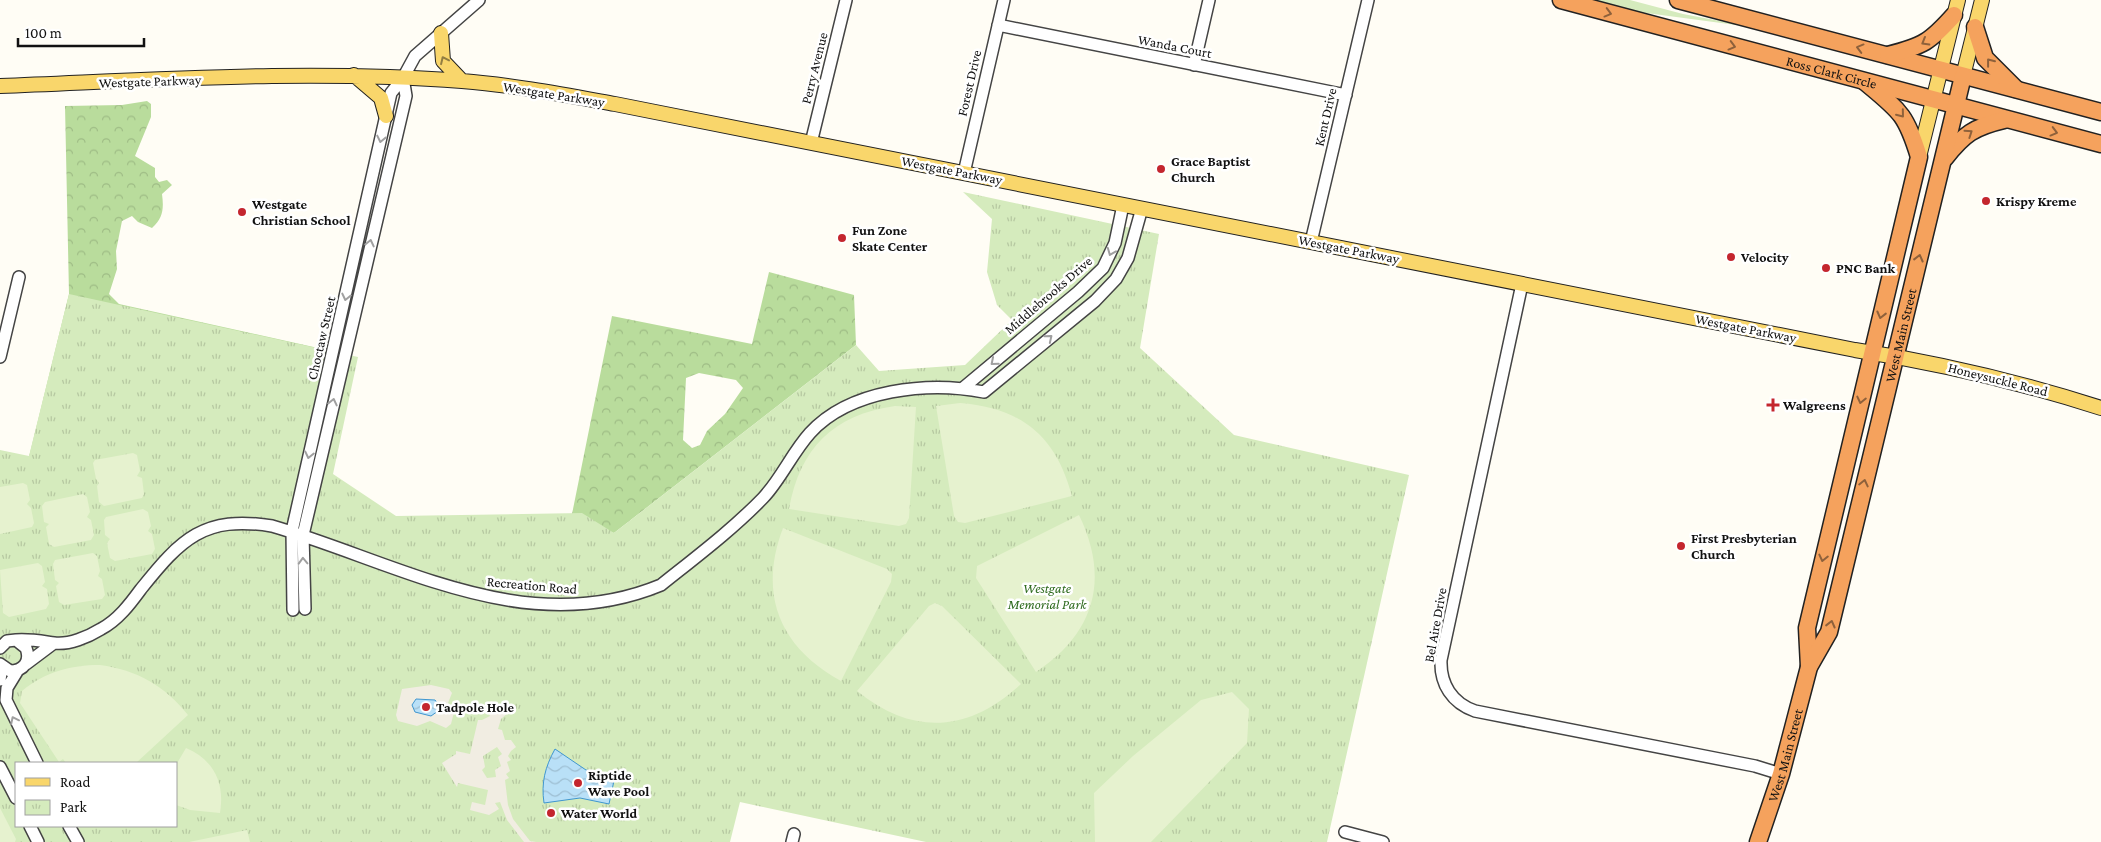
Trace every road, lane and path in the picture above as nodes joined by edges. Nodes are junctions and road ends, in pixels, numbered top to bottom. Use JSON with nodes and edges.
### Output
{"nodes":[{"id":1,"x":479,"y":0,"type":"edge"},
{"id":2,"x":846,"y":0,"type":"edge"},
{"id":3,"x":1004,"y":0,"type":"edge"},
{"id":4,"x":1209,"y":0,"type":"edge"},
{"id":5,"x":1368,"y":0,"type":"edge"},
{"id":6,"x":1563,"y":0,"type":"edge"},
{"id":7,"x":1678,"y":0,"type":"edge"},
{"id":8,"x":1982,"y":0,"type":"edge"},
{"id":9,"x":1956,"y":7,"type":"edge"},
{"id":10,"x":998,"y":25,"type":"junction"},
{"id":11,"x":1975,"y":27,"type":"junction"},
{"id":12,"x":441,"y":33,"type":"junction"},
{"id":13,"x":1886,"y":55,"type":"junction"},
{"id":14,"x":1194,"y":65,"type":"junction"},
{"id":15,"x":1941,"y":70,"type":"junction"},
{"id":16,"x":354,"y":76,"type":"junction"},
{"id":17,"x":1963,"y":76,"type":"junction"},
{"id":18,"x":403,"y":78,"type":"junction"},
{"id":19,"x":462,"y":81,"type":"junction"},
{"id":20,"x":1866,"y":82,"type":"junction"},
{"id":21,"x":0,"y":86,"type":"edge"},
{"id":22,"x":2016,"y":89,"type":"junction"},
{"id":23,"x":1346,"y":95,"type":"junction"},
{"id":24,"x":1933,"y":100,"type":"junction"},
{"id":25,"x":1956,"y":106,"type":"junction"},
{"id":26,"x":2101,"y":112,"type":"edge"},
{"id":27,"x":386,"y":116,"type":"junction"},
{"id":28,"x":2006,"y":119,"type":"junction"},
{"id":29,"x":811,"y":143,"type":"junction"},
{"id":30,"x":2101,"y":144,"type":"edge"},
{"id":31,"x":1920,"y":157,"type":"junction"},
{"id":32,"x":1942,"y":162,"type":"junction"},
{"id":33,"x":964,"y":173,"type":"junction"},
{"id":34,"x":1123,"y":205,"type":"junction"},
{"id":35,"x":1142,"y":208,"type":"junction"},
{"id":36,"x":1311,"y":242,"type":"junction"},
{"id":37,"x":19,"y":277,"type":"dead end"},
{"id":38,"x":1522,"y":284,"type":"junction"},
{"id":39,"x":1872,"y":352,"type":"junction"},
{"id":40,"x":0,"y":355,"type":"edge"},
{"id":41,"x":1894,"y":356,"type":"junction"},
{"id":42,"x":963,"y":388,"type":"junction"},
{"id":43,"x":2101,"y":408,"type":"edge"},
{"id":44,"x":297,"y":533,"type":"junction"},
{"id":45,"x":299,"y":610,"type":"dead end"},
{"id":46,"x":0,"y":637,"type":"edge"},
{"id":47,"x":14,"y":640,"type":"junction"},
{"id":48,"x":54,"y":643,"type":"junction"},
{"id":49,"x":0,"y":648,"type":"edge"},
{"id":50,"x":1,"y":665,"type":"edge"},
{"id":51,"x":22,"y":667,"type":"junction"},
{"id":52,"x":1809,"y":667,"type":"junction"},
{"id":53,"x":0,"y":680,"type":"edge"},
{"id":54,"x":37,"y":762,"type":"edge"},
{"id":55,"x":0,"y":767,"type":"edge"},
{"id":56,"x":1781,"y":774,"type":"junction"},
{"id":57,"x":15,"y":796,"type":"edge"},
{"id":58,"x":30,"y":827,"type":"edge"},
{"id":59,"x":70,"y":827,"type":"edge"},
{"id":60,"x":1345,"y":832,"type":"dead end"},
{"id":61,"x":38,"y":842,"type":"edge"},
{"id":62,"x":78,"y":842,"type":"edge"},
{"id":63,"x":1383,"y":842,"type":"edge"},
{"id":64,"x":1758,"y":842,"type":"edge"}],
"edges":[{"from":1,"to":12,"type":"street","name":"Choctaw Street"},
{"from":2,"to":29,"type":"street","name":"Perry Avenue"},
{"from":3,"to":10,"type":"street","name":"Forest Drive"},
{"from":4,"to":14,"type":"street"},
{"from":5,"to":23,"type":"street","name":"Kent Drive"},
{"from":6,"to":20,"type":"highway","name":"Ross Clark Circle","one_way":true},
{"from":13,"to":7,"type":"highway","one_way":true},
{"from":8,"to":11,"type":"main road","name":"West Main Street"},
{"from":9,"to":13,"type":"highway","one_way":true},
{"from":9,"to":15,"type":"main road","name":"West Main Street"},
{"from":10,"to":14,"type":"street","name":"Wanda Court"},
{"from":10,"to":33,"type":"street","name":"Forest Drive"},
{"from":11,"to":17,"type":"main road","name":"West Main Street"},
{"from":22,"to":11,"type":"highway","one_way":true},
{"from":12,"to":18,"type":"street","name":"Choctaw Street"},
{"from":19,"to":12,"type":"main road","one_way":true},
{"from":13,"to":15,"type":"highway"},
{"from":14,"to":23,"type":"street","name":"Wanda Court"},
{"from":15,"to":17,"type":"highway"},
{"from":15,"to":24,"type":"main road","name":"West Main Street"},
{"from":16,"to":18,"type":"main road","name":"Westgate Parkway"},
{"from":16,"to":21,"type":"main road","name":"Westgate Parkway"},
{"from":16,"to":27,"type":"main road"},
{"from":17,"to":22,"type":"highway"},
{"from":17,"to":25,"type":"highway","name":"West Main Street"},
{"from":18,"to":19,"type":"main road","name":"Westgate Parkway"},
{"from":18,"to":27,"type":"street","name":"Choctaw Street"},
{"from":44,"to":18,"type":"street","name":"Choctaw Street","one_way":true},
{"from":19,"to":29,"type":"main road","name":"Westgate Parkway"},
{"from":20,"to":24,"type":"highway","name":"Ross Clark Circle"},
{"from":20,"to":31,"type":"highway","one_way":true},
{"from":22,"to":26,"type":"highway"},
{"from":23,"to":36,"type":"street","name":"Kent Drive"},
{"from":24,"to":25,"type":"highway","name":"Ross Clark Circle"},
{"from":24,"to":31,"type":"main road","name":"West Main Street"},
{"from":25,"to":28,"type":"highway","name":"Ross Clark Circle"},
{"from":25,"to":32,"type":"highway","name":"West Main Street"},
{"from":27,"to":44,"type":"street","name":"Choctaw Street","one_way":true},
{"from":28,"to":30,"type":"highway","name":"Ross Clark Circle","one_way":true},
{"from":32,"to":28,"type":"highway","one_way":true},
{"from":29,"to":33,"type":"main road","name":"Westgate Parkway"},
{"from":31,"to":39,"type":"highway","name":"West Main Street","one_way":true},
{"from":41,"to":32,"type":"highway","name":"West Main Street","one_way":true},
{"from":33,"to":34,"type":"main road","name":"Westgate Parkway"},
{"from":34,"to":35,"type":"main road","name":"Westgate Parkway"},
{"from":34,"to":42,"type":"street","name":"Middlebrooks Drive","one_way":true},
{"from":35,"to":36,"type":"main road","name":"Westgate Parkway"},
{"from":42,"to":35,"type":"street","name":"Recreation Road","one_way":true},
{"from":36,"to":38,"type":"main road","name":"Westgate Parkway"},
{"from":37,"to":40,"type":"street"},
{"from":38,"to":39,"type":"main road","name":"Westgate Parkway"},
{"from":38,"to":56,"type":"street","name":"Bel Aire Drive"},
{"from":39,"to":41,"type":"main road","name":"Westgate Parkway"},
{"from":39,"to":52,"type":"highway","name":"West Main Street","one_way":true},
{"from":41,"to":43,"type":"main road","name":"Honeysuckle Road"},
{"from":52,"to":41,"type":"highway","name":"West Main Street","one_way":true},
{"from":42,"to":44,"type":"street","name":"Recreation Road"},
{"from":44,"to":45,"type":"street","name":"Choctaw Street"},
{"from":44,"to":48,"type":"street","name":"Recreation Road"},
{"from":46,"to":47,"type":"street","name":"Recreation Road"},
{"from":47,"to":48,"type":"street","name":"Recreation Road"},
{"from":47,"to":49,"type":"street"},
{"from":47,"to":51,"type":"street"},
{"from":48,"to":51,"type":"street","name":"Recreation Road"},
{"from":50,"to":51,"type":"street"},
{"from":50,"to":53,"type":"street"},
{"from":54,"to":51,"type":"street","one_way":true},
{"from":52,"to":56,"type":"highway","name":"West Main Street"},
{"from":55,"to":57,"type":"street"},
{"from":56,"to":64,"type":"highway","name":"West Main Street"},
{"from":58,"to":61,"type":"street"},
{"from":59,"to":62,"type":"street"},
{"from":60,"to":63,"type":"street"}]}
